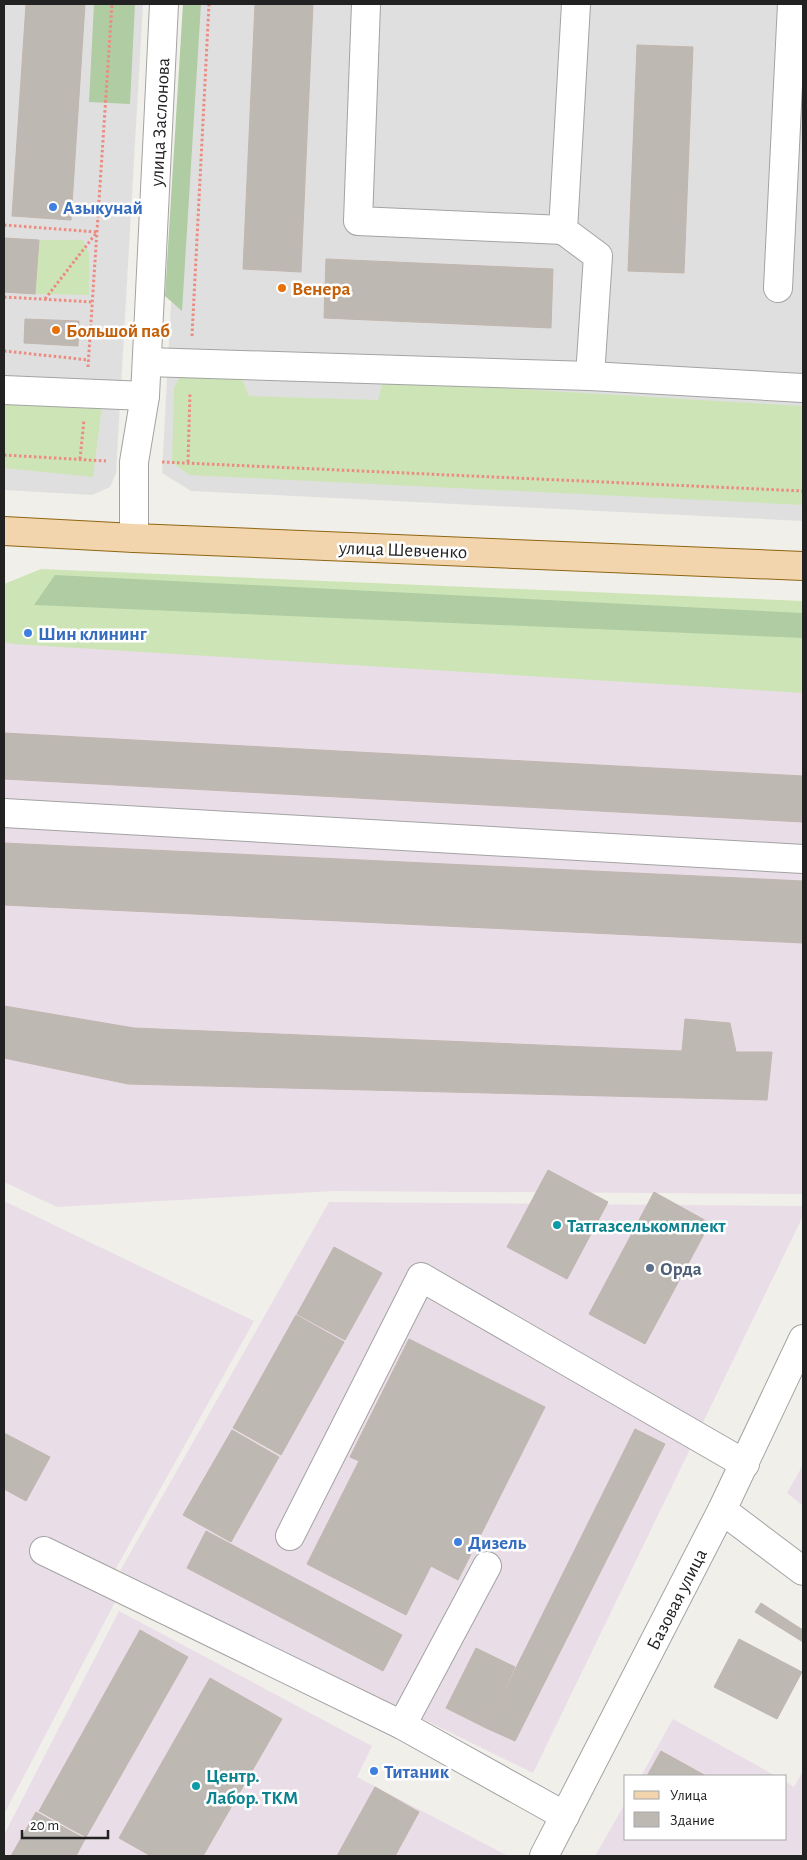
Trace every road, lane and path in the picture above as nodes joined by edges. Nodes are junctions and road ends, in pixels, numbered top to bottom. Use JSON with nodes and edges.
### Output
{"nodes":[{"id":1,"x":112,"y":4,"type":"edge"},
{"id":2,"x":164,"y":4,"type":"edge"},
{"id":3,"x":209,"y":4,"type":"edge"},
{"id":4,"x":366,"y":4,"type":"edge"},
{"id":5,"x":576,"y":4,"type":"edge"},
{"id":6,"x":792,"y":4,"type":"edge"},
{"id":7,"x":4,"y":225,"type":"edge"},
{"id":8,"x":563,"y":230,"type":"junction"},
{"id":9,"x":97,"y":232,"type":"junction"},
{"id":10,"x":778,"y":288,"type":"dead end"},
{"id":11,"x":4,"y":297,"type":"edge"},
{"id":12,"x":45,"y":299,"type":"junction"},
{"id":13,"x":93,"y":302,"type":"junction"},
{"id":14,"x":4,"y":350,"type":"edge"},
{"id":15,"x":89,"y":360,"type":"junction"},
{"id":16,"x":147,"y":362,"type":"junction"},
{"id":17,"x":190,"y":364,"type":"junction"},
{"id":18,"x":590,"y":376,"type":"junction"},
{"id":19,"x":803,"y":388,"type":"edge"},
{"id":20,"x":4,"y":390,"type":"edge"},
{"id":21,"x":87,"y":394,"type":"junction"},
{"id":22,"x":145,"y":396,"type":"junction"},
{"id":23,"x":4,"y":455,"type":"edge"},
{"id":24,"x":172,"y":462,"type":"dead end"},
{"id":25,"x":188,"y":462,"type":"junction"},
{"id":26,"x":803,"y":491,"type":"edge"},
{"id":27,"x":4,"y":531,"type":"edge"},
{"id":28,"x":134,"y":538,"type":"junction"},
{"id":29,"x":803,"y":566,"type":"edge"},
{"id":30,"x":4,"y":813,"type":"edge"},
{"id":31,"x":803,"y":859,"type":"edge"},
{"id":32,"x":803,"y":1339,"type":"edge"},
{"id":33,"x":745,"y":1464,"type":"junction"},
{"id":34,"x":722,"y":1510,"type":"junction"},
{"id":35,"x":290,"y":1536,"type":"dead end"},
{"id":36,"x":44,"y":1551,"type":"dead end"},
{"id":37,"x":487,"y":1566,"type":"dead end"},
{"id":38,"x":803,"y":1571,"type":"edge"},
{"id":39,"x":402,"y":1725,"type":"junction"},
{"id":40,"x":564,"y":1816,"type":"junction"},
{"id":41,"x":544,"y":1856,"type":"edge"}],
"edges":[{"from":1,"to":9,"type":"path"},
{"from":2,"to":16,"type":"street","name":"улица Заслонова"},
{"from":3,"to":17,"type":"path"},
{"from":4,"to":8,"type":"street"},
{"from":5,"to":8,"type":"street"},
{"from":6,"to":10,"type":"street"},
{"from":7,"to":9,"type":"path"},
{"from":8,"to":18,"type":"street"},
{"from":9,"to":12,"type":"path"},
{"from":9,"to":13,"type":"path"},
{"from":11,"to":12,"type":"path"},
{"from":12,"to":13,"type":"path"},
{"from":13,"to":15,"type":"path"},
{"from":14,"to":15,"type":"path"},
{"from":15,"to":21,"type":"path"},
{"from":16,"to":17,"type":"street"},
{"from":16,"to":22,"type":"street","name":"улица Заслонова"},
{"from":17,"to":18,"type":"street"},
{"from":17,"to":25,"type":"path"},
{"from":18,"to":19,"type":"street"},
{"from":20,"to":21,"type":"street"},
{"from":21,"to":22,"type":"street"},
{"from":21,"to":23,"type":"path"},
{"from":22,"to":28,"type":"street","name":"улица Заслонова"},
{"from":24,"to":25,"type":"path"},
{"from":25,"to":26,"type":"path"},
{"from":27,"to":28,"type":"main road","name":"улица Шевченко"},
{"from":28,"to":29,"type":"main road","name":"улица Шевченко"},
{"from":30,"to":31,"type":"street"},
{"from":32,"to":33,"type":"street","name":"Базовая улица"},
{"from":33,"to":34,"type":"street","name":"Базовая улица"},
{"from":33,"to":35,"type":"street"},
{"from":34,"to":38,"type":"street"},
{"from":34,"to":40,"type":"street","name":"Базовая улица"},
{"from":36,"to":39,"type":"street"},
{"from":37,"to":39,"type":"street"},
{"from":39,"to":40,"type":"street"},
{"from":40,"to":41,"type":"street","name":"Базовая улица"}]}
